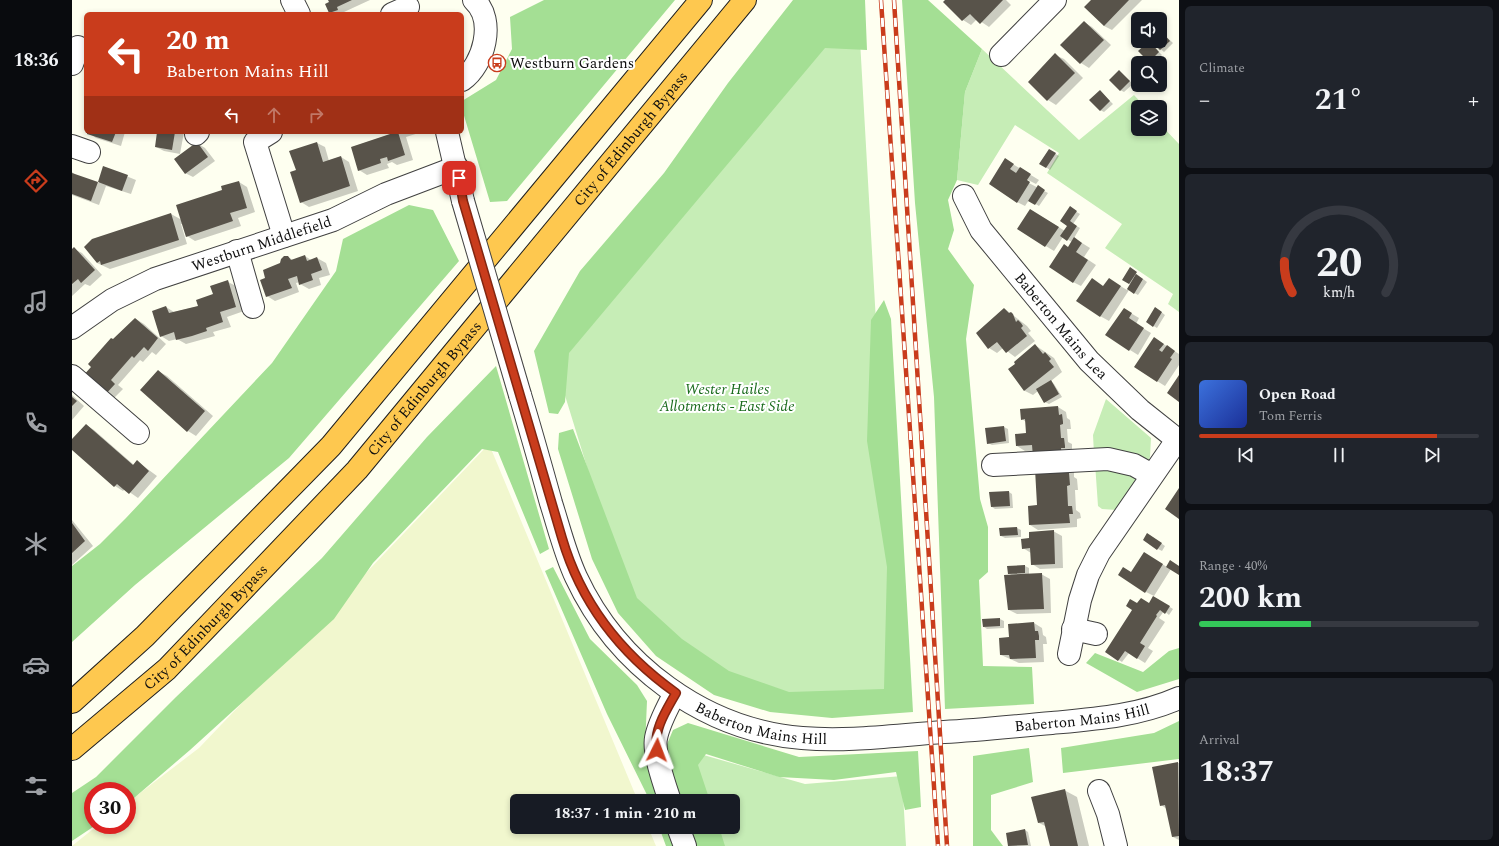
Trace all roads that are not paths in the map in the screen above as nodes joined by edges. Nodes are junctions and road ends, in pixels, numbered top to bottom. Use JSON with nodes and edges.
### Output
{"nodes":[{"id":1,"x":292,"y":0,"type":"edge"},
{"id":2,"x":474,"y":0,"type":"edge"},
{"id":3,"x":701,"y":0,"type":"edge"},
{"id":4,"x":746,"y":0,"type":"edge"},
{"id":5,"x":1055,"y":0,"type":"edge"},
{"id":6,"x":299,"y":12,"type":"edge"},
{"id":7,"x":1001,"y":55,"type":"dead end"},
{"id":8,"x":464,"y":78,"type":"edge"},
{"id":9,"x":267,"y":134,"type":"edge"},
{"id":10,"x":448,"y":134,"type":"edge"},
{"id":11,"x":456,"y":167,"type":"junction"},
{"id":12,"x":964,"y":196,"type":"dead end"},
{"id":13,"x":284,"y":236,"type":"junction"},
{"id":14,"x":237,"y":251,"type":"junction"},
{"id":15,"x":253,"y":308,"type":"dead end"},
{"id":16,"x":72,"y":328,"type":"edge"},
{"id":17,"x":72,"y":376,"type":"edge"},
{"id":18,"x":138,"y":433,"type":"dead end"},
{"id":19,"x":1178,"y":440,"type":"edge"},
{"id":20,"x":993,"y":465,"type":"dead end"},
{"id":21,"x":1152,"y":475,"type":"junction"},
{"id":22,"x":1074,"y":629,"type":"junction"},
{"id":23,"x":1096,"y":634,"type":"dead end"},
{"id":24,"x":1069,"y":654,"type":"dead end"},
{"id":25,"x":676,"y":693,"type":"junction"},
{"id":26,"x":1179,"y":698,"type":"edge"},
{"id":27,"x":72,"y":702,"type":"edge"},
{"id":28,"x":72,"y":749,"type":"edge"},
{"id":29,"x":1099,"y":791,"type":"dead end"},
{"id":30,"x":668,"y":794,"type":"edge"},
{"id":31,"x":681,"y":834,"type":"edge"},
{"id":32,"x":685,"y":846,"type":"edge"},
{"id":33,"x":1116,"y":846,"type":"edge"}],
"edges":[{"from":1,"to":6,"type":"street"},
{"from":2,"to":8,"type":"street"},
{"from":3,"to":27,"type":"highway"},
{"from":4,"to":28,"type":"highway","name":"City of Edinburgh Bypass"},
{"from":5,"to":7,"type":"street"},
{"from":9,"to":13,"type":"street"},
{"from":10,"to":11,"type":"street","name":"Baberton Mains Hill"},
{"from":11,"to":13,"type":"street","name":"Westburn Middlefield"},
{"from":11,"to":25,"type":"street","name":"Baberton Mains Hill","bridge":true},
{"from":12,"to":19,"type":"street","name":"Baberton Mains Lea"},
{"from":13,"to":14,"type":"street","name":"Westburn Middlefield"},
{"from":14,"to":15,"type":"street"},
{"from":14,"to":16,"type":"street","name":"Westburn Middlefield"},
{"from":17,"to":18,"type":"street"},
{"from":19,"to":21,"type":"street","name":"Baberton Mains Lea"},
{"from":20,"to":21,"type":"street"},
{"from":21,"to":22,"type":"street","name":"Baberton Mains Lea"},
{"from":22,"to":23,"type":"street"},
{"from":22,"to":24,"type":"street","name":"Baberton Mains Lea"},
{"from":25,"to":26,"type":"street","name":"Baberton Mains Hill"},
{"from":25,"to":30,"type":"street"},
{"from":29,"to":33,"type":"street"},
{"from":31,"to":32,"type":"street"}]}
